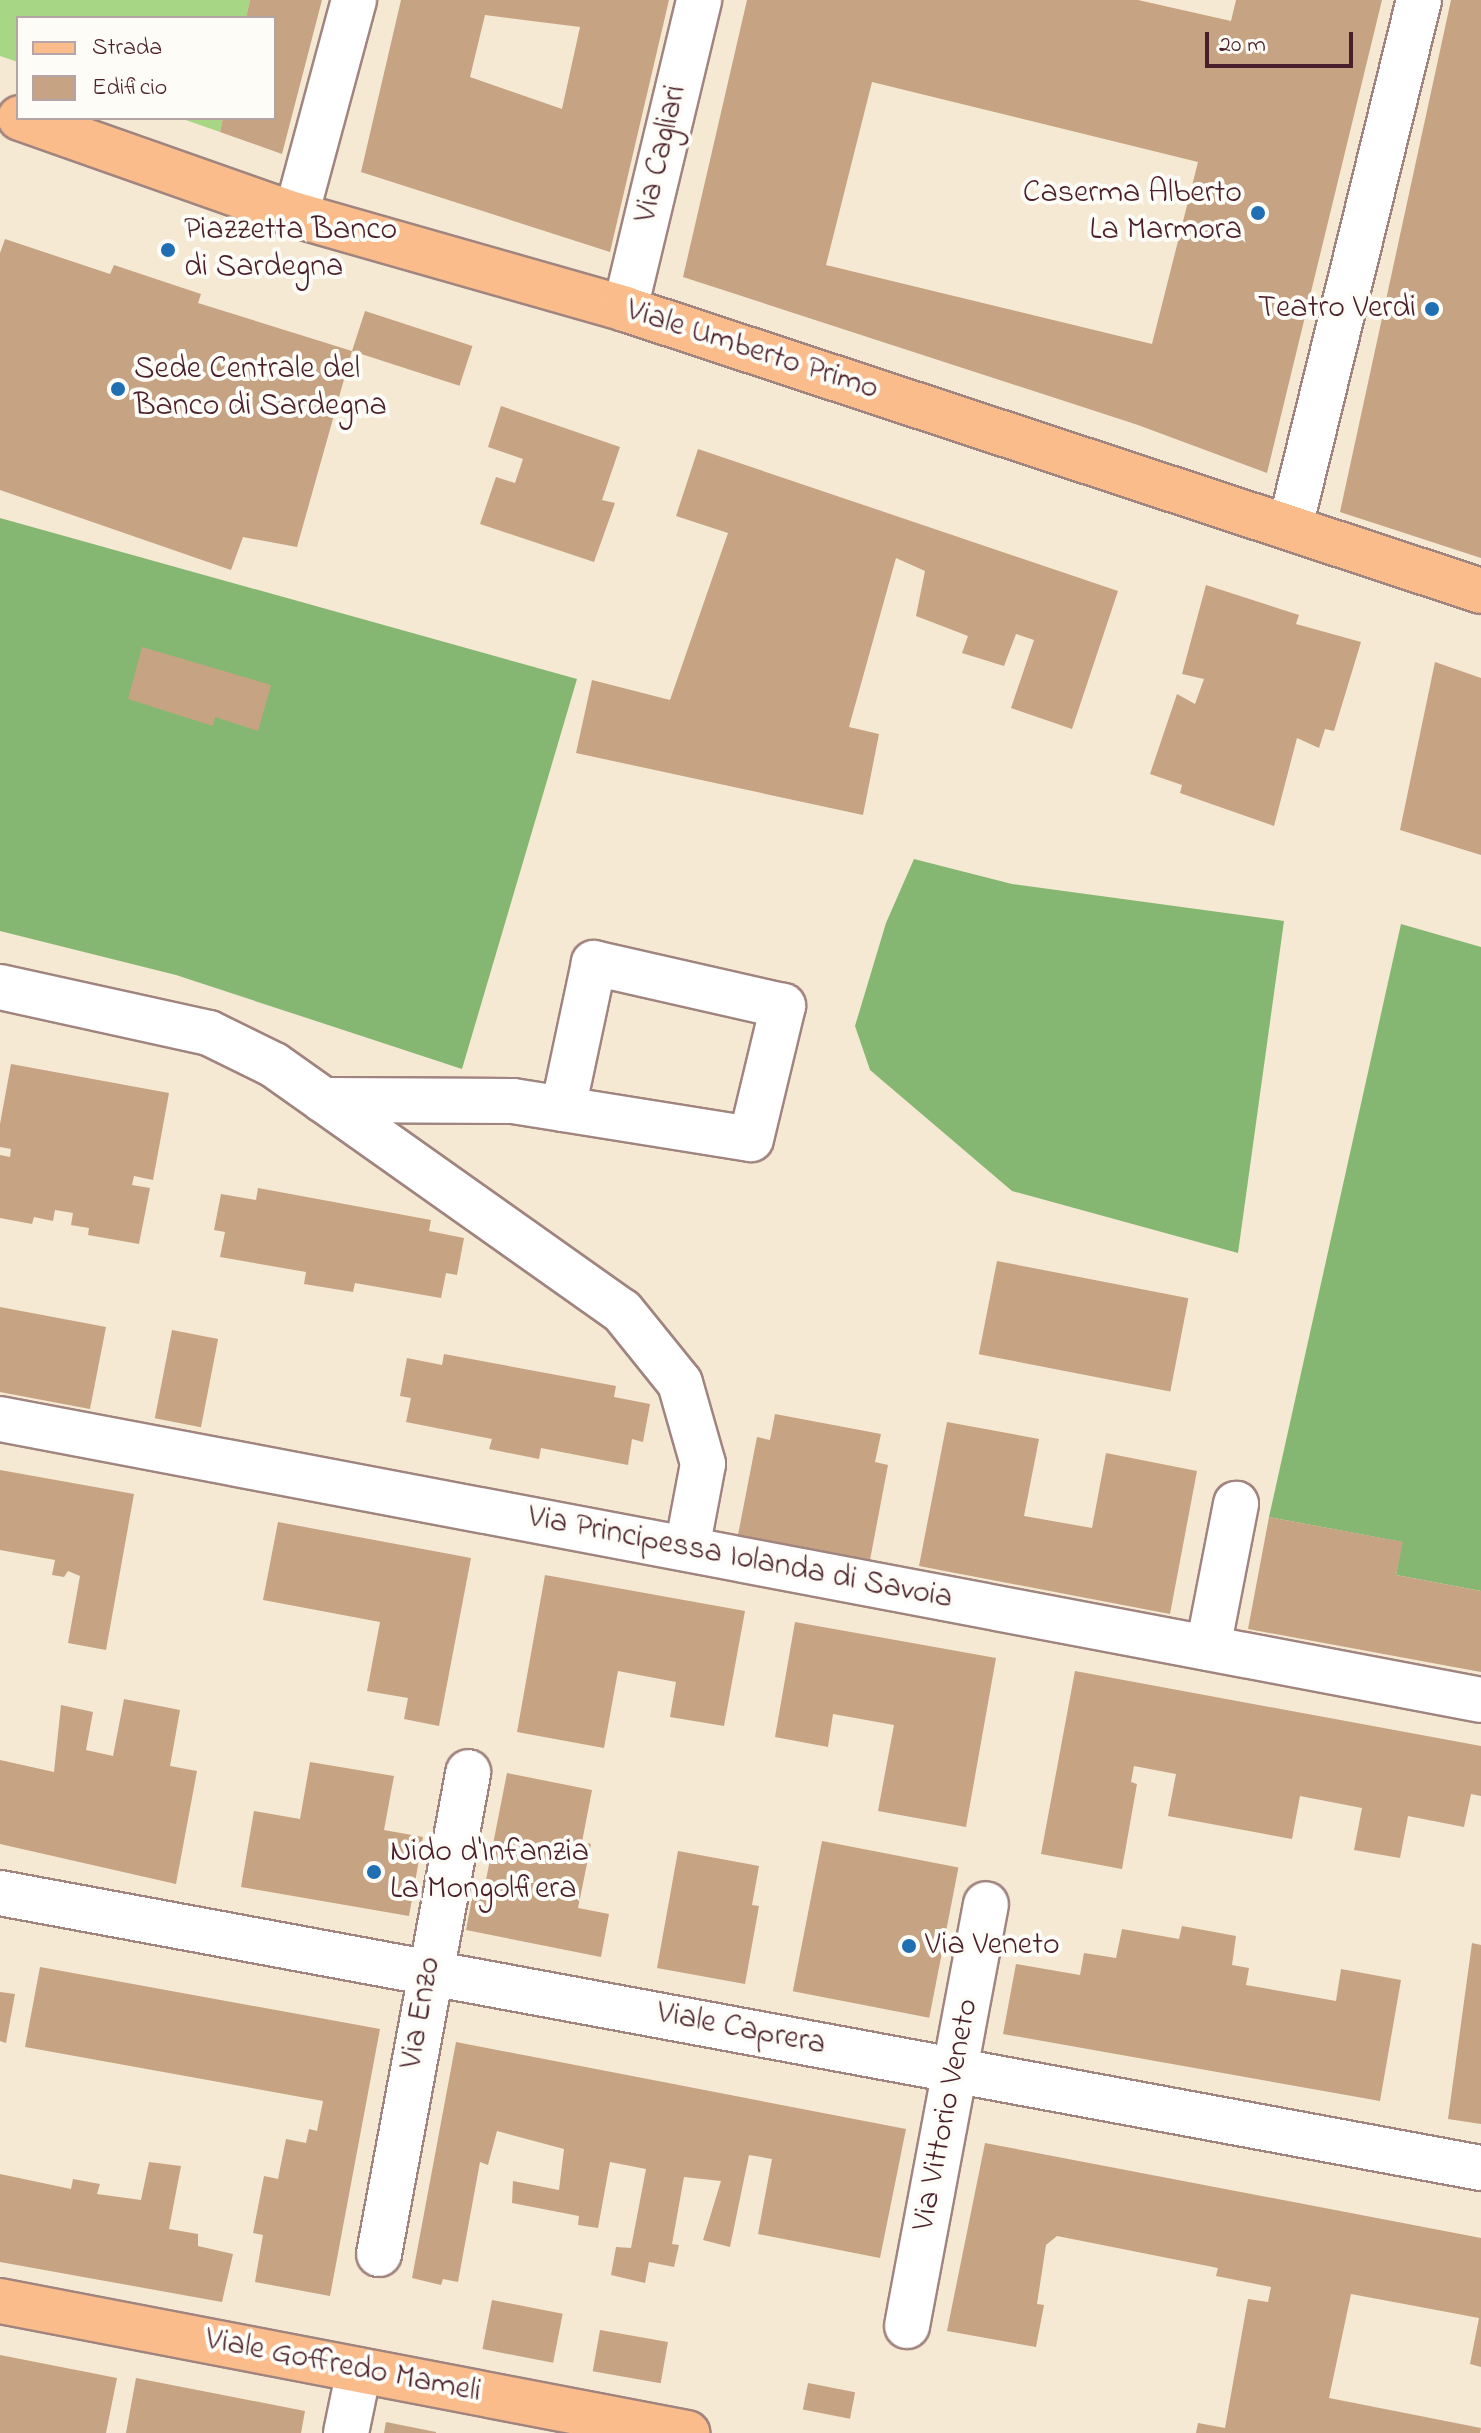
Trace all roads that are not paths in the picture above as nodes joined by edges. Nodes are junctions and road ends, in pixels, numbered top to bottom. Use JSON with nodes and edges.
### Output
{"nodes":[{"id":1,"x":354,"y":0,"type":"edge"},
{"id":2,"x":699,"y":0,"type":"edge"},
{"id":3,"x":1419,"y":0,"type":"edge"},
{"id":4,"x":25,"y":120,"type":"edge"},
{"id":5,"x":296,"y":215,"type":"junction"},
{"id":6,"x":625,"y":309,"type":"junction"},
{"id":7,"x":1290,"y":527,"type":"junction"},
{"id":8,"x":1481,"y":591,"type":"edge"},
{"id":9,"x":0,"y":987,"type":"edge"},
{"id":10,"x":323,"y":1100,"type":"junction"},
{"id":11,"x":563,"y":1109,"type":"junction"},
{"id":12,"x":0,"y":1419,"type":"edge"},
{"id":13,"x":1236,"y":1504,"type":"dead end"},
{"id":14,"x":687,"y":1549,"type":"junction"},
{"id":15,"x":1208,"y":1648,"type":"junction"},
{"id":16,"x":1481,"y":1700,"type":"edge"},
{"id":17,"x":468,"y":1772,"type":"dead end"},
{"id":18,"x":0,"y":1893,"type":"edge"},
{"id":19,"x":986,"y":1904,"type":"dead end"},
{"id":20,"x":430,"y":1972,"type":"junction"},
{"id":21,"x":955,"y":2070,"type":"junction"},
{"id":22,"x":1481,"y":2168,"type":"edge"},
{"id":23,"x":379,"y":2254,"type":"dead end"},
{"id":24,"x":0,"y":2301,"type":"edge"},
{"id":25,"x":907,"y":2326,"type":"dead end"},
{"id":26,"x":359,"y":2370,"type":"junction"},
{"id":27,"x":346,"y":2433,"type":"edge"},
{"id":28,"x":687,"y":2433,"type":"edge"}],
"edges":[{"from":1,"to":5,"type":"street"},
{"from":2,"to":6,"type":"street","name":"Via Cagliari"},
{"from":3,"to":7,"type":"street"},
{"from":4,"to":5,"type":"main road","name":"Viale Umberto Primo"},
{"from":5,"to":6,"type":"main road","name":"Viale Umberto Primo"},
{"from":6,"to":7,"type":"main road","name":"Viale Umberto Primo"},
{"from":7,"to":8,"type":"main road","name":"Viale Umberto Primo"},
{"from":9,"to":10,"type":"street"},
{"from":10,"to":11,"type":"street"},
{"from":10,"to":14,"type":"street"},
{"from":11,"to":11,"type":"street"},
{"from":12,"to":14,"type":"street","name":"Via Principessa Iolanda di Savoia"},
{"from":13,"to":15,"type":"street"},
{"from":14,"to":15,"type":"street","name":"Via Principessa Iolanda di Savoia"},
{"from":15,"to":16,"type":"street","name":"Via Principessa Iolanda di Savoia"},
{"from":17,"to":20,"type":"street","name":"Via Enzo"},
{"from":18,"to":20,"type":"street","name":"Viale Caprera"},
{"from":19,"to":21,"type":"street","name":"Via Vittorio Veneto"},
{"from":20,"to":21,"type":"street","name":"Viale Caprera"},
{"from":20,"to":23,"type":"street","name":"Via Enzo"},
{"from":21,"to":22,"type":"street","name":"Viale Caprera"},
{"from":21,"to":25,"type":"street","name":"Via Vittorio Veneto"},
{"from":24,"to":26,"type":"main road","name":"Viale Goffredo Mameli"},
{"from":26,"to":27,"type":"street"},
{"from":26,"to":28,"type":"main road","name":"Viale Goffredo Mameli"}]}
